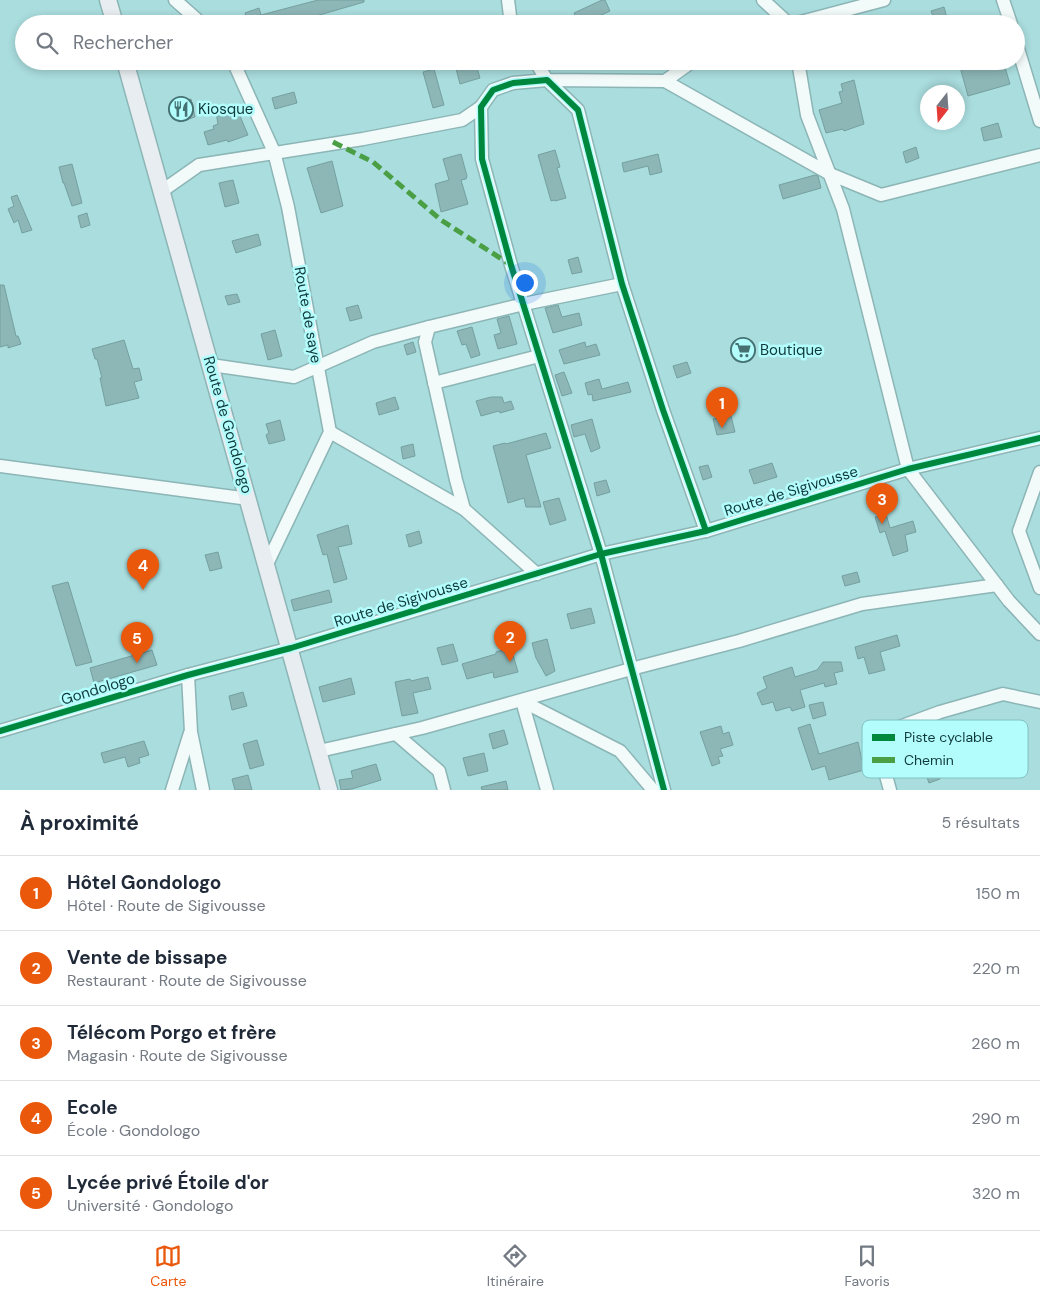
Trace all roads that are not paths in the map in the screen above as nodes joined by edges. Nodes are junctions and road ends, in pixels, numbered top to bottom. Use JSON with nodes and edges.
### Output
{"nodes":[{"id":1,"x":108,"y":0,"type":"edge"},
{"id":2,"x":176,"y":0,"type":"edge"},
{"id":3,"x":508,"y":0,"type":"edge"},
{"id":4,"x":763,"y":0,"type":"edge"},
{"id":5,"x":884,"y":0,"type":"edge"},
{"id":6,"x":1004,"y":0,"type":"edge"},
{"id":7,"x":112,"y":15,"type":"edge"},
{"id":8,"x":192,"y":15,"type":"edge"},
{"id":9,"x":510,"y":15,"type":"edge"},
{"id":10,"x":779,"y":15,"type":"edge"},
{"id":11,"x":827,"y":15,"type":"edge"},
{"id":12,"x":1008,"y":15,"type":"edge"},
{"id":13,"x":128,"y":70,"type":"edge"},
{"id":14,"x":237,"y":70,"type":"edge"},
{"id":15,"x":541,"y":70,"type":"edge"},
{"id":16,"x":680,"y":70,"type":"edge"},
{"id":17,"x":800,"y":70,"type":"edge"},
{"id":18,"x":1025,"y":70,"type":"edge"},
{"id":19,"x":547,"y":80,"type":"junction"},
{"id":20,"x":665,"y":81,"type":"junction"},
{"id":21,"x":481,"y":107,"type":"junction"},
{"id":22,"x":1040,"y":121,"type":"edge"},
{"id":23,"x":274,"y":152,"type":"junction"},
{"id":24,"x":1040,"y":154,"type":"edge"},
{"id":25,"x":830,"y":174,"type":"junction"},
{"id":26,"x":162,"y":191,"type":"junction"},
{"id":27,"x":622,"y":284,"type":"junction"},
{"id":28,"x":524,"y":304,"type":"junction"},
{"id":29,"x":429,"y":327,"type":"junction"},
{"id":30,"x":539,"y":356,"type":"junction"},
{"id":31,"x":211,"y":365,"type":"junction"},
{"id":32,"x":317,"y":367,"type":"junction"},
{"id":33,"x":434,"y":383,"type":"junction"},
{"id":34,"x":330,"y":432,"type":"junction"},
{"id":35,"x":1040,"y":438,"type":"edge"},
{"id":36,"x":0,"y":466,"type":"edge"},
{"id":37,"x":908,"y":469,"type":"junction"},
{"id":38,"x":1040,"y":472,"type":"edge"},
{"id":39,"x":249,"y":499,"type":"junction"},
{"id":40,"x":464,"y":509,"type":"junction"},
{"id":41,"x":706,"y":531,"type":"junction"},
{"id":42,"x":601,"y":554,"type":"junction"},
{"id":43,"x":267,"y":564,"type":"junction"},
{"id":44,"x":537,"y":574,"type":"junction"},
{"id":45,"x":997,"y":585,"type":"junction"},
{"id":46,"x":1040,"y":588,"type":"edge"},
{"id":47,"x":1040,"y":634,"type":"edge"},
{"id":48,"x":291,"y":648,"type":"junction"},
{"id":49,"x":632,"y":669,"type":"junction"},
{"id":50,"x":188,"y":675,"type":"junction"},
{"id":51,"x":522,"y":700,"type":"junction"},
{"id":52,"x":1040,"y":702,"type":"edge"},
{"id":53,"x":918,"y":720,"type":"edge"},
{"id":54,"x":0,"y":731,"type":"edge"},
{"id":55,"x":191,"y":732,"type":"junction"},
{"id":56,"x":396,"y":734,"type":"junction"},
{"id":57,"x":319,"y":751,"type":"junction"},
{"id":58,"x":172,"y":790,"type":"edge"},
{"id":59,"x":203,"y":790,"type":"edge"},
{"id":60,"x":330,"y":790,"type":"edge"},
{"id":61,"x":444,"y":790,"type":"edge"},
{"id":62,"x":547,"y":790,"type":"edge"},
{"id":63,"x":653,"y":790,"type":"edge"},
{"id":64,"x":664,"y":790,"type":"edge"}],
"edges":[{"from":1,"to":7,"type":"street"},
{"from":2,"to":8,"type":"street"},
{"from":3,"to":9,"type":"street"},
{"from":4,"to":10,"type":"street"},
{"from":5,"to":11,"type":"street"},
{"from":6,"to":12,"type":"street"},
{"from":13,"to":26,"type":"street","name":"Route de Gondologo"},
{"from":14,"to":23,"type":"street","name":"Route de saye"},
{"from":15,"to":19,"type":"street"},
{"from":16,"to":20,"type":"street"},
{"from":17,"to":25,"type":"street"},
{"from":18,"to":22,"type":"street"},
{"from":19,"to":20,"type":"street"},
{"from":19,"to":21,"type":"street"},
{"from":19,"to":27,"type":"street"},
{"from":20,"to":25,"type":"street"},
{"from":21,"to":23,"type":"street"},
{"from":21,"to":28,"type":"street"},
{"from":23,"to":26,"type":"street"},
{"from":23,"to":32,"type":"street","name":"Route de saye"},
{"from":24,"to":25,"type":"street"},
{"from":25,"to":37,"type":"street"},
{"from":26,"to":31,"type":"street","name":"Route de Gondologo"},
{"from":27,"to":28,"type":"street"},
{"from":27,"to":41,"type":"street"},
{"from":28,"to":29,"type":"street"},
{"from":28,"to":30,"type":"street"},
{"from":29,"to":32,"type":"street"},
{"from":29,"to":33,"type":"street"},
{"from":30,"to":33,"type":"street"},
{"from":30,"to":42,"type":"street"},
{"from":31,"to":32,"type":"street"},
{"from":31,"to":39,"type":"street","name":"Route de Gondologo"},
{"from":32,"to":34,"type":"street","name":"Route de saye"},
{"from":33,"to":40,"type":"street"},
{"from":34,"to":40,"type":"street"},
{"from":34,"to":43,"type":"street"},
{"from":35,"to":37,"type":"street","name":"Route de Sigivousse"},
{"from":36,"to":39,"type":"street"},
{"from":37,"to":41,"type":"street","name":"Route de Sigivousse"},
{"from":37,"to":45,"type":"street"},
{"from":38,"to":46,"type":"street"},
{"from":39,"to":43,"type":"street","name":"Route de Gondologo"},
{"from":40,"to":44,"type":"street"},
{"from":41,"to":42,"type":"street","name":"Route de Sigivousse"},
{"from":42,"to":44,"type":"street","name":"Route de Sigivousse"},
{"from":42,"to":49,"type":"street"},
{"from":43,"to":48,"type":"street","name":"Route de Gondologo"},
{"from":44,"to":48,"type":"street","name":"Route de Sigivousse"},
{"from":45,"to":47,"type":"street"},
{"from":45,"to":49,"type":"street"},
{"from":48,"to":50,"type":"street","name":"Gondologo"},
{"from":48,"to":57,"type":"street","name":"Route de Gondologo"},
{"from":49,"to":51,"type":"street"},
{"from":49,"to":64,"type":"street"},
{"from":50,"to":54,"type":"street","name":"Gondologo"},
{"from":50,"to":55,"type":"street"},
{"from":51,"to":56,"type":"street"},
{"from":51,"to":62,"type":"street"},
{"from":51,"to":63,"type":"street"},
{"from":52,"to":53,"type":"street"},
{"from":55,"to":58,"type":"street"},
{"from":55,"to":59,"type":"street"},
{"from":56,"to":57,"type":"street"},
{"from":56,"to":61,"type":"street"},
{"from":57,"to":60,"type":"street","name":"Route de Gondologo"}]}
